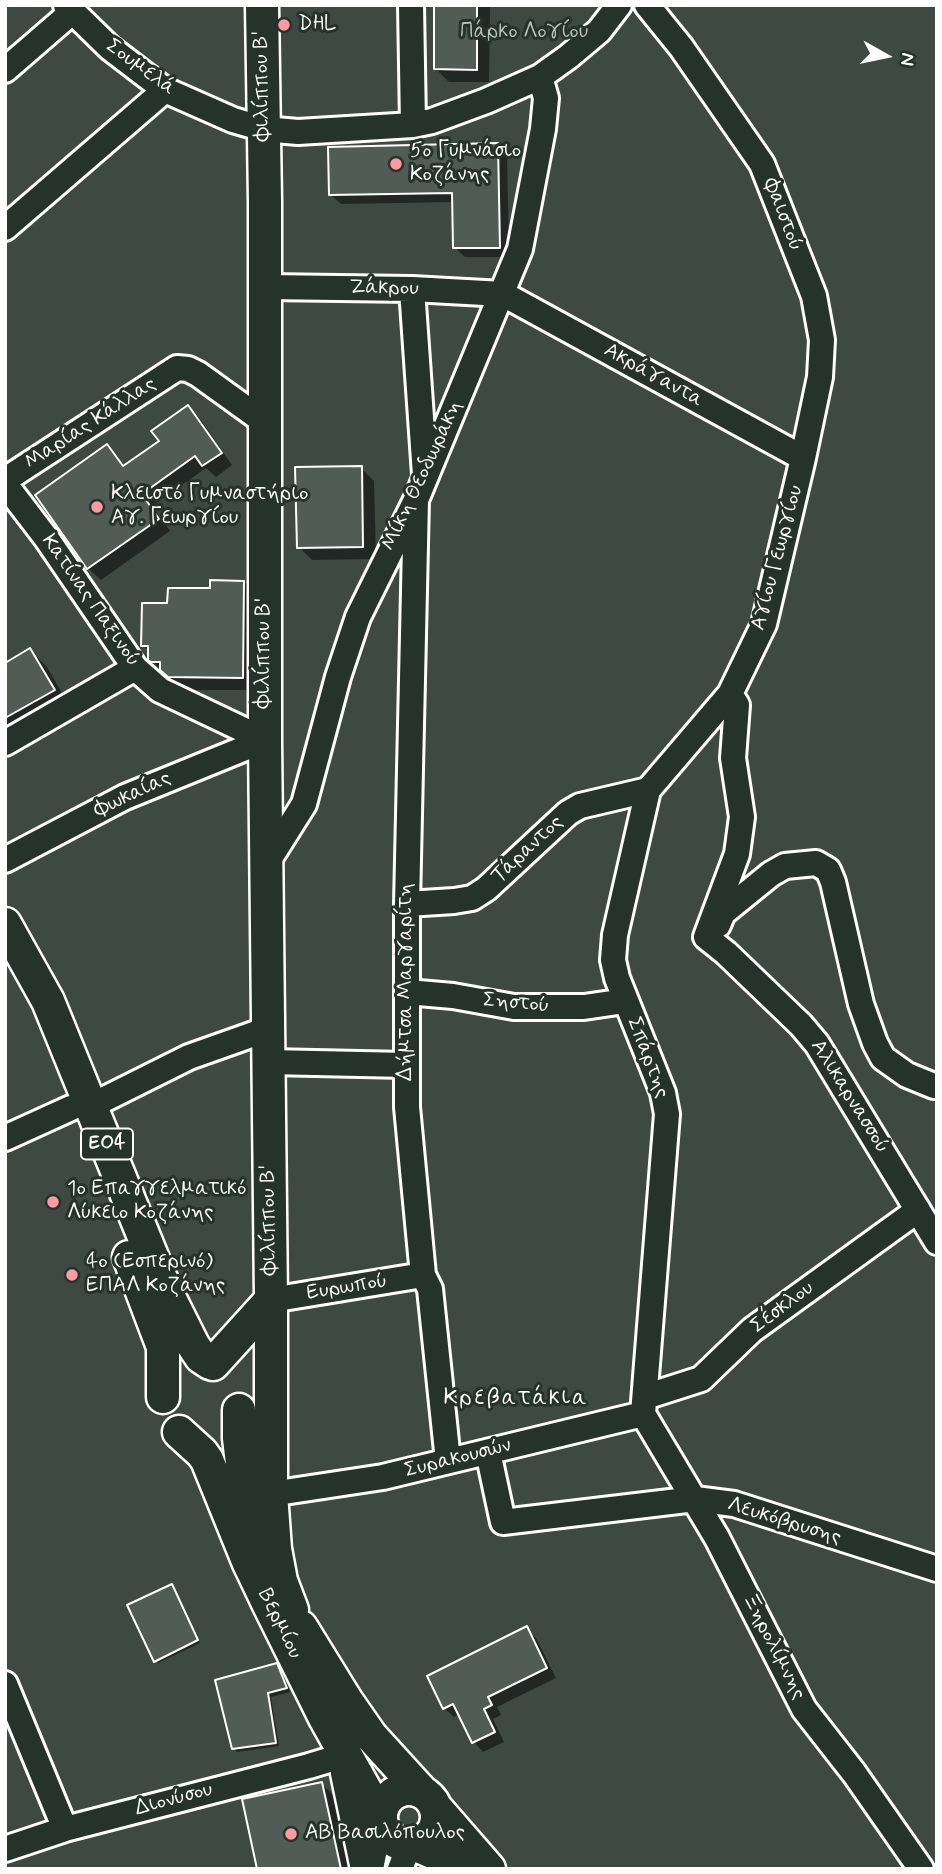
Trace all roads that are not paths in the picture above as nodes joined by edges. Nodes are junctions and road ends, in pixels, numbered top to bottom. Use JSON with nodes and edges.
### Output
{"nodes":[{"id":1,"x":262,"y":5,"type":"edge"},
{"id":2,"x":411,"y":5,"type":"edge"},
{"id":3,"x":620,"y":5,"type":"edge"},
{"id":4,"x":647,"y":5,"type":"edge"},
{"id":5,"x":69,"y":9,"type":"edge"},
{"id":6,"x":5,"y":70,"type":"edge"},
{"id":7,"x":540,"y":76,"type":"junction"},
{"id":8,"x":165,"y":90,"type":"junction"},
{"id":9,"x":413,"y":125,"type":"junction"},
{"id":10,"x":264,"y":129,"type":"junction"},
{"id":11,"x":10,"y":215,"type":"edge"},
{"id":12,"x":265,"y":287,"type":"junction"},
{"id":13,"x":412,"y":289,"type":"junction"},
{"id":14,"x":503,"y":294,"type":"junction"},
{"id":15,"x":266,"y":423,"type":"junction"},
{"id":16,"x":803,"y":458,"type":"junction"},
{"id":17,"x":5,"y":482,"type":"edge"},
{"id":18,"x":421,"y":490,"type":"junction"},
{"id":19,"x":135,"y":668,"type":"junction"},
{"id":20,"x":730,"y":694,"type":"junction"},
{"id":21,"x":265,"y":740,"type":"junction"},
{"id":22,"x":5,"y":743,"type":"edge"},
{"id":23,"x":648,"y":790,"type":"junction"},
{"id":24,"x":5,"y":860,"type":"edge"},
{"id":25,"x":265,"y":866,"type":"junction"},
{"id":26,"x":407,"y":904,"type":"junction"},
{"id":27,"x":5,"y":924,"type":"edge"},
{"id":28,"x":711,"y":942,"type":"junction"},
{"id":29,"x":5,"y":955,"type":"edge"},
{"id":30,"x":407,"y":992,"type":"junction"},
{"id":31,"x":625,"y":1001,"type":"junction"},
{"id":32,"x":268,"y":1029,"type":"junction"},
{"id":33,"x":269,"y":1062,"type":"junction"},
{"id":34,"x":406,"y":1065,"type":"junction"},
{"id":35,"x":934,"y":1086,"type":"dead end"},
{"id":36,"x":81,"y":1107,"type":"junction"},
{"id":37,"x":5,"y":1138,"type":"edge"},
{"id":38,"x":918,"y":1210,"type":"junction"},
{"id":39,"x":937,"y":1242,"type":"edge"},
{"id":40,"x":423,"y":1275,"type":"junction"},
{"id":41,"x":271,"y":1300,"type":"junction"},
{"id":42,"x":272,"y":1355,"type":"junction"},
{"id":43,"x":211,"y":1363,"type":"junction"},
{"id":44,"x":163,"y":1396,"type":"junction"},
{"id":45,"x":240,"y":1403,"type":"junction"},
{"id":46,"x":644,"y":1406,"type":"junction"},
{"id":47,"x":179,"y":1432,"type":"junction"},
{"id":48,"x":488,"y":1452,"type":"junction"},
{"id":49,"x":448,"y":1461,"type":"junction"},
{"id":50,"x":271,"y":1494,"type":"junction"},
{"id":51,"x":695,"y":1499,"type":"junction"},
{"id":52,"x":937,"y":1569,"type":"edge"},
{"id":53,"x":292,"y":1610,"type":"junction"},
{"id":54,"x":5,"y":1684,"type":"edge"},
{"id":55,"x":345,"y":1755,"type":"junction"},
{"id":56,"x":429,"y":1800,"type":"junction"},
{"id":57,"x":65,"y":1829,"type":"junction"},
{"id":58,"x":398,"y":1841,"type":"edge"},
{"id":59,"x":5,"y":1849,"type":"edge"},
{"id":60,"x":369,"y":1869,"type":"edge"},
{"id":61,"x":454,"y":1869,"type":"edge"},
{"id":62,"x":489,"y":1869,"type":"edge"},
{"id":63,"x":921,"y":1869,"type":"edge"}],
"edges":[{"from":1,"to":10,"type":"main road","name":"Φιλίππου Β'"},
{"from":2,"to":9,"type":"street"},
{"from":3,"to":7,"type":"street","name":"Σουμελά"},
{"from":4,"to":16,"type":"street","name":"Φαιστού"},
{"from":5,"to":6,"type":"street"},
{"from":5,"to":8,"type":"street","name":"Σουμελά"},
{"from":7,"to":9,"type":"street","name":"Σουμελά"},
{"from":7,"to":14,"type":"street","name":"Μίκη Θεοδωράκη"},
{"from":8,"to":10,"type":"street","name":"Σουμελά"},
{"from":8,"to":11,"type":"street"},
{"from":9,"to":10,"type":"street","name":"Σουμελά"},
{"from":10,"to":12,"type":"main road","name":"Φιλίππου Β'"},
{"from":12,"to":13,"type":"street","name":"Ζάκρου"},
{"from":12,"to":15,"type":"main road","name":"Φιλίππου Β'"},
{"from":13,"to":14,"type":"street","name":"Ζάκρου"},
{"from":13,"to":18,"type":"street","name":"Δήμτσα Μαργαρίτη"},
{"from":14,"to":16,"type":"street","name":"Ακράγαντα"},
{"from":14,"to":18,"type":"street","name":"Μίκη Θεοδωράκη"},
{"from":15,"to":17,"type":"street","name":"Μαρίας Κάλλας"},
{"from":15,"to":21,"type":"main road","name":"Φιλίππου Β'"},
{"from":16,"to":20,"type":"street","name":"Αγίου Γεωργίου"},
{"from":17,"to":19,"type":"street","name":"Κατίνας Παξινού"},
{"from":18,"to":25,"type":"street","name":"Μίκη Θεοδωράκη"},
{"from":18,"to":26,"type":"street","name":"Δήμτσα Μαργαρίτη"},
{"from":19,"to":21,"type":"street","name":"Κατίνας Παξινού"},
{"from":19,"to":22,"type":"street"},
{"from":20,"to":23,"type":"street","name":"Αγίου Γεωργίου"},
{"from":20,"to":28,"type":"street"},
{"from":21,"to":24,"type":"street","name":"Φωκαίας"},
{"from":21,"to":25,"type":"main road","name":"Φιλίππου Β'"},
{"from":23,"to":26,"type":"street","name":"Τάραντος"},
{"from":23,"to":31,"type":"street","name":"Σπάρτης"},
{"from":25,"to":32,"type":"main road","name":"Φιλίππου Β'"},
{"from":26,"to":30,"type":"street","name":"Δήμτσα Μαργαρίτη"},
{"from":27,"to":36,"type":"main road","number":"ΕΟ4"},
{"from":28,"to":35,"type":"street"},
{"from":28,"to":38,"type":"street","name":"Αλικαρνασσού"},
{"from":29,"to":36,"type":"main road","number":"ΕΟ4"},
{"from":30,"to":31,"type":"street","name":"Σηστού"},
{"from":30,"to":34,"type":"street","name":"Δήμτσα Μαργαρίτη"},
{"from":31,"to":46,"type":"street","name":"Σπάρτης"},
{"from":32,"to":33,"type":"main road","name":"Φιλίππου Β'"},
{"from":32,"to":36,"type":"street"},
{"from":33,"to":34,"type":"street"},
{"from":33,"to":41,"type":"main road","name":"Φιλίππου Β'"},
{"from":34,"to":40,"type":"street","name":"Δήμτσα Μαργαρίτη"},
{"from":36,"to":37,"type":"street"},
{"from":36,"to":43,"type":"main road","number":"ΕΟ4"},
{"from":36,"to":44,"type":"main road","number":"ΕΟ4"},
{"from":38,"to":39,"type":"street","name":"Αλικαρνασσού"},
{"from":38,"to":46,"type":"street","name":"Σέσκλου"},
{"from":40,"to":41,"type":"street","name":"Ευρωπού"},
{"from":40,"to":49,"type":"street","name":"Δήμτσα Μαργαρίτη"},
{"from":41,"to":42,"type":"main road","name":"Φιλίππου Β'"},
{"from":41,"to":43,"type":"main road","name":"Φιλίππου Β'"},
{"from":42,"to":45,"type":"main road"},
{"from":42,"to":50,"type":"main road","name":"Φιλίππου Β'"},
{"from":43,"to":44,"type":"main road"},
{"from":43,"to":45,"type":"main road","number":"ΕΟ4"},
{"from":44,"to":47,"type":"main road","number":"ΕΟ4"},
{"from":45,"to":47,"type":"main road"},
{"from":45,"to":53,"type":"main road","name":"Βερμίου"},
{"from":46,"to":48,"type":"street","name":"Συρακουσών"},
{"from":46,"to":51,"type":"street","name":"Ξηρολίμνης"},
{"from":47,"to":55,"type":"main road","name":"Βερμίου","number":"ΕΟ4"},
{"from":48,"to":49,"type":"street","name":"Συρακουσών"},
{"from":48,"to":51,"type":"street","name":"Λευκόβρυσης"},
{"from":49,"to":50,"type":"street","name":"Συρακουσών"},
{"from":50,"to":53,"type":"main road","name":"Φιλίππου Β'"},
{"from":51,"to":52,"type":"street","name":"Λευκόβρυσης"},
{"from":51,"to":63,"type":"street","name":"Ξηρολίμνης"},
{"from":53,"to":56,"type":"main road","name":"Βερμίου"},
{"from":54,"to":57,"type":"street"},
{"from":55,"to":57,"type":"street","name":"Διονύσου"},
{"from":55,"to":58,"type":"main road","name":"Βερμίου","number":"ΕΟ4"},
{"from":55,"to":60,"type":"main road"},
{"from":56,"to":58,"type":"main road"},
{"from":56,"to":58,"type":"main road"},
{"from":56,"to":62,"type":"main road","name":"Βερμίου"},
{"from":57,"to":59,"type":"street","name":"Διονύσου"},
{"from":58,"to":60,"type":"street"},
{"from":58,"to":61,"type":"main road"}]}
